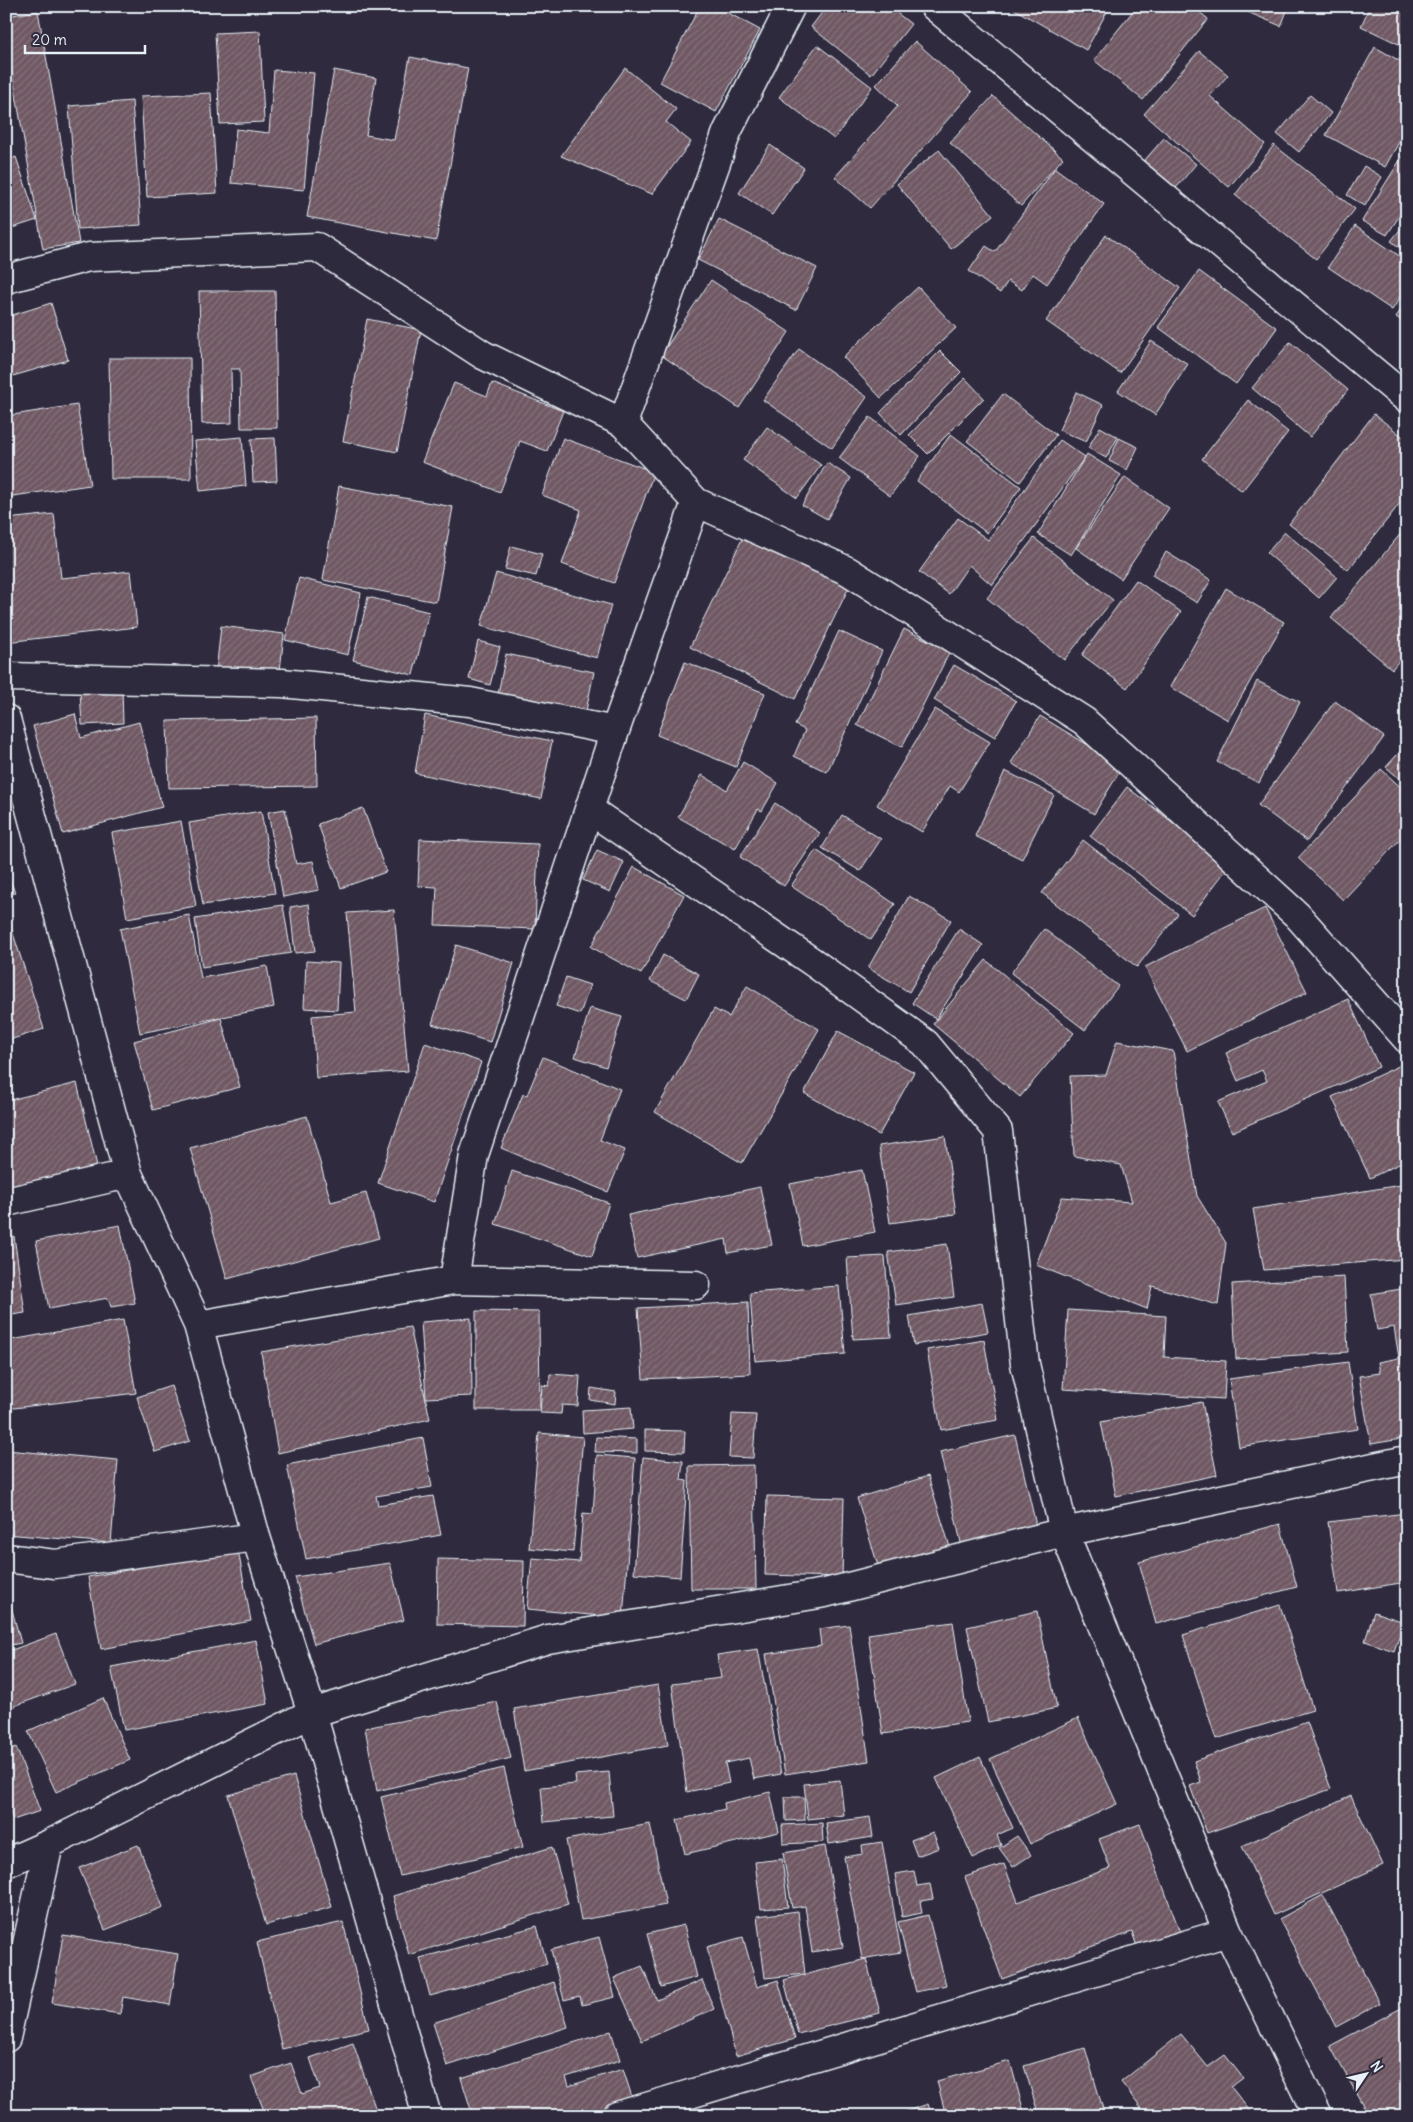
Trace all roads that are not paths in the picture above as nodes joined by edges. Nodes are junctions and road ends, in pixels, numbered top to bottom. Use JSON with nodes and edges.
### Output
{"nodes":[{"id":1,"x":791,"y":6,"type":"edge"},
{"id":2,"x":934,"y":6,"type":"edge"},
{"id":3,"x":6,"y":279,"type":"edge"},
{"id":4,"x":1407,"y":399,"type":"edge"},
{"id":5,"x":623,"y":424,"type":"junction"},
{"id":6,"x":696,"y":502,"type":"junction"},
{"id":7,"x":6,"y":677,"type":"edge"},
{"id":8,"x":6,"y":719,"type":"edge"},
{"id":9,"x":615,"y":731,"type":"junction"},
{"id":10,"x":590,"y":810,"type":"junction"},
{"id":11,"x":1407,"y":1039,"type":"edge"},
{"id":12,"x":128,"y":1174,"type":"junction"},
{"id":13,"x":6,"y":1202,"type":"edge"},
{"id":14,"x":454,"y":1280,"type":"junction"},
{"id":15,"x":696,"y":1285,"type":"dead end"},
{"id":16,"x":198,"y":1325,"type":"junction"},
{"id":17,"x":1407,"y":1460,"type":"edge"},
{"id":18,"x":1064,"y":1532,"type":"junction"},
{"id":19,"x":256,"y":1537,"type":"junction"},
{"id":20,"x":6,"y":1558,"type":"edge"},
{"id":21,"x":312,"y":1713,"type":"junction"},
{"id":22,"x":49,"y":1844,"type":"junction"},
{"id":23,"x":6,"y":1863,"type":"edge"},
{"id":24,"x":1228,"y":1932,"type":"junction"},
{"id":25,"x":6,"y":2038,"type":"edge"},
{"id":26,"x":427,"y":2116,"type":"edge"},
{"id":27,"x":617,"y":2116,"type":"edge"},
{"id":28,"x":1318,"y":2116,"type":"edge"}],
"edges":[{"from":1,"to":5,"type":"street"},
{"from":2,"to":4,"type":"street"},
{"from":3,"to":5,"type":"street"},
{"from":5,"to":6,"type":"street"},
{"from":6,"to":9,"type":"street"},
{"from":6,"to":11,"type":"street"},
{"from":7,"to":9,"type":"street"},
{"from":8,"to":12,"type":"street"},
{"from":9,"to":10,"type":"street"},
{"from":10,"to":14,"type":"street"},
{"from":10,"to":18,"type":"street"},
{"from":12,"to":13,"type":"street"},
{"from":12,"to":16,"type":"street"},
{"from":14,"to":15,"type":"street"},
{"from":14,"to":16,"type":"street"},
{"from":16,"to":19,"type":"street"},
{"from":17,"to":18,"type":"street"},
{"from":18,"to":21,"type":"street"},
{"from":18,"to":24,"type":"street"},
{"from":19,"to":20,"type":"street"},
{"from":19,"to":21,"type":"street"},
{"from":21,"to":22,"type":"street"},
{"from":21,"to":26,"type":"street"},
{"from":22,"to":23,"type":"street"},
{"from":22,"to":25,"type":"street"},
{"from":24,"to":27,"type":"street"},
{"from":24,"to":28,"type":"street"}]}
